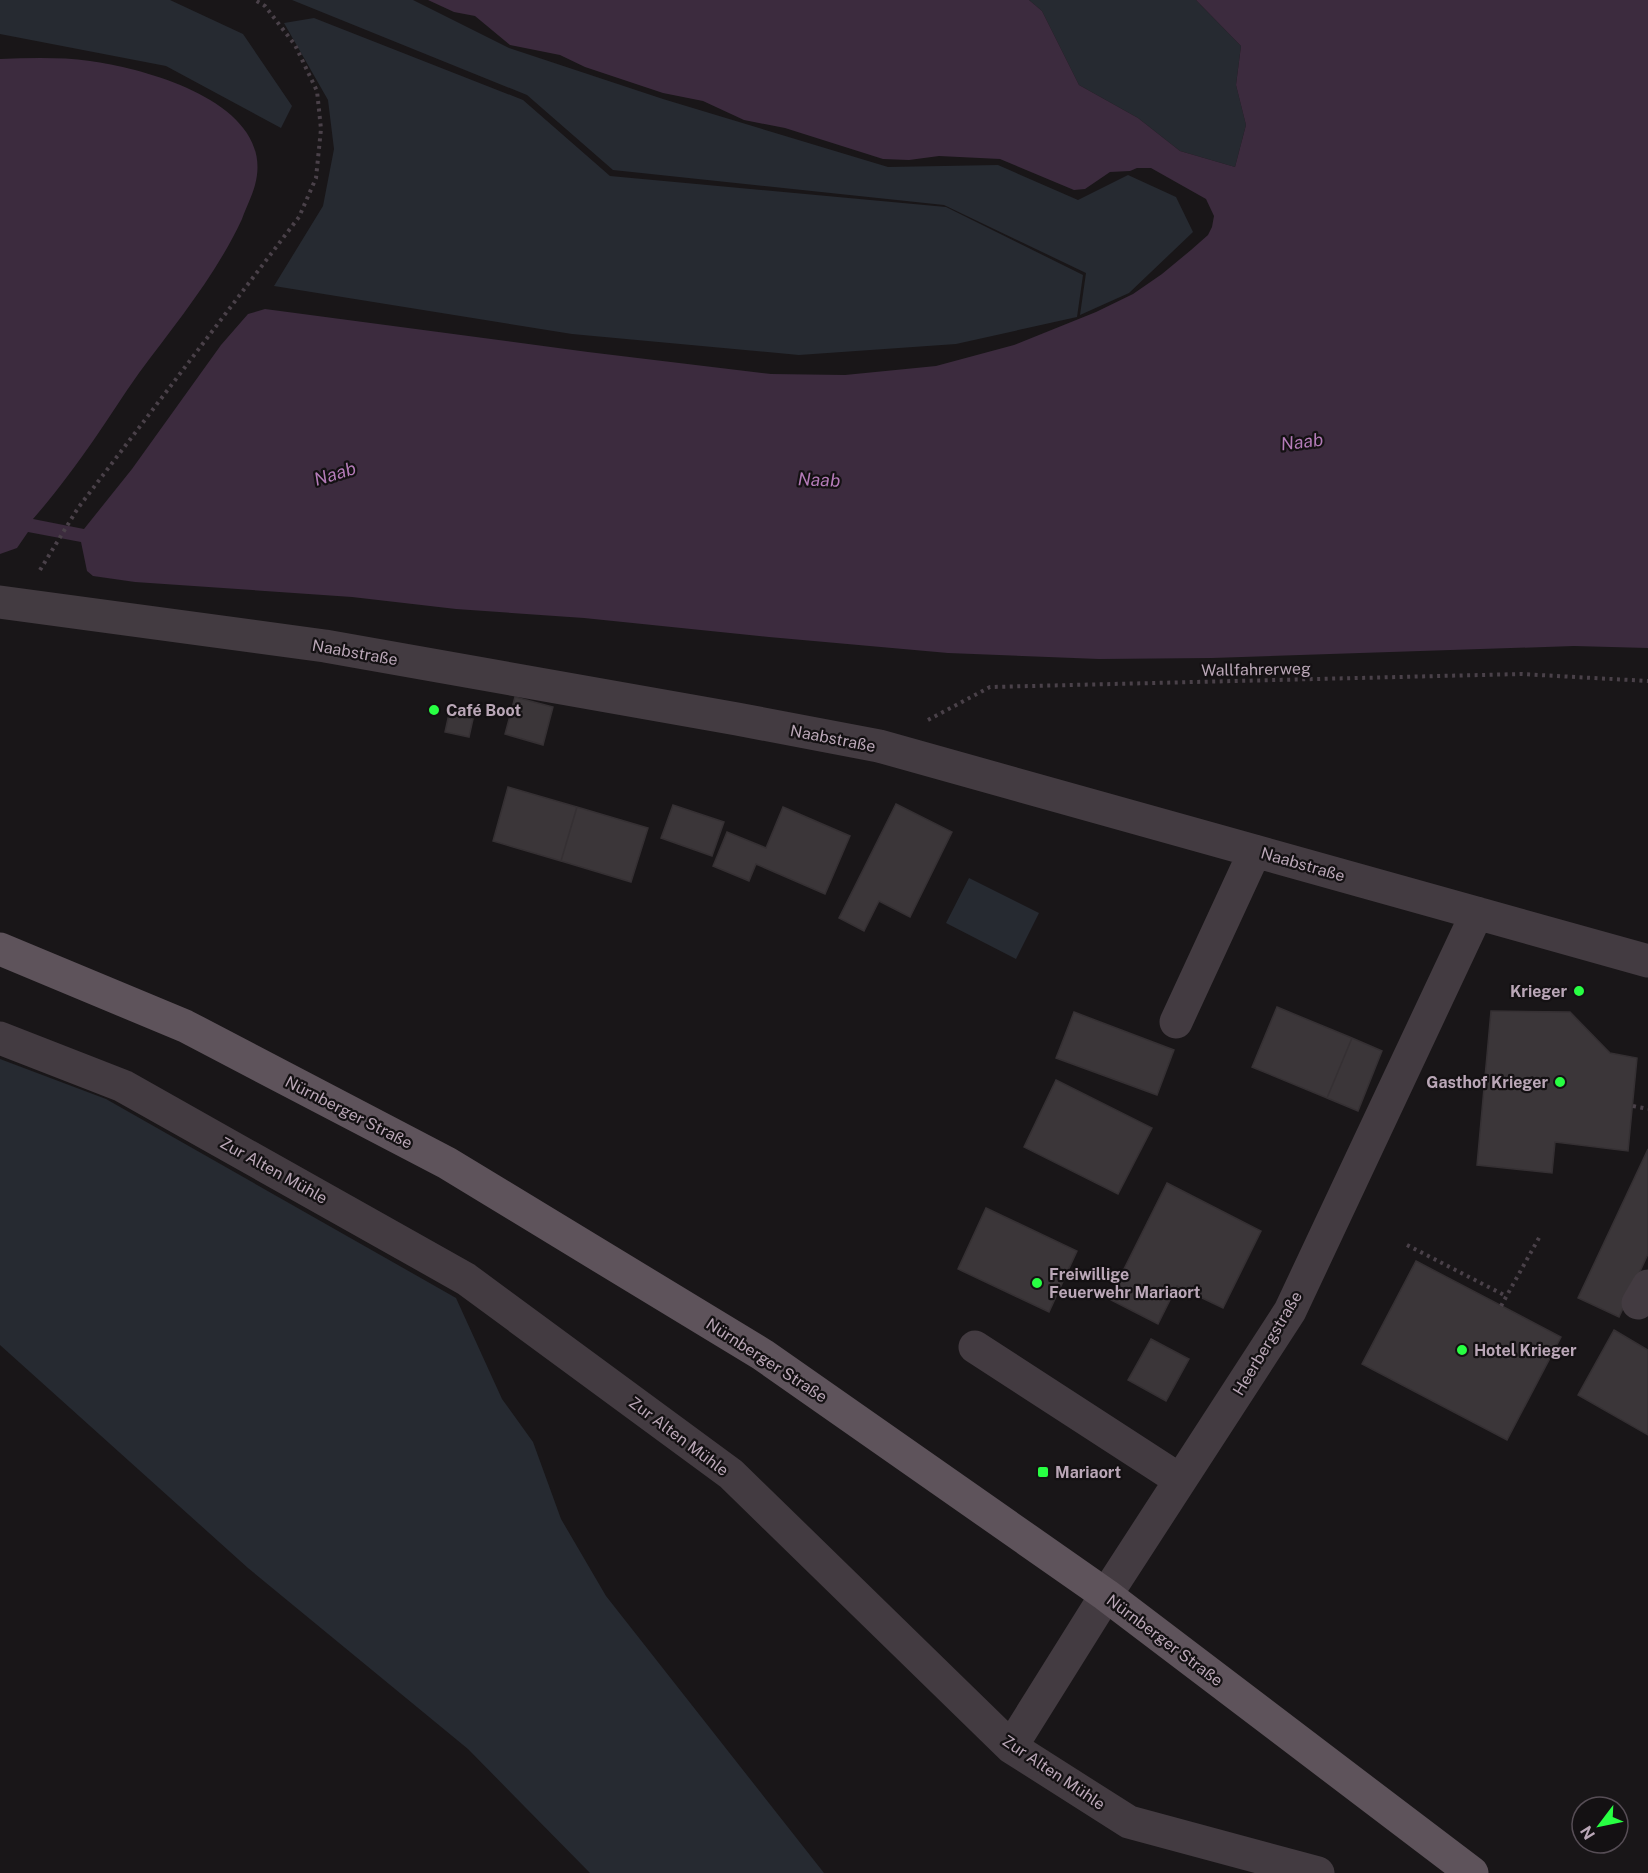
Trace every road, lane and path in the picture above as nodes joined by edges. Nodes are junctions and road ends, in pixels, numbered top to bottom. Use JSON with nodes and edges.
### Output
{"nodes":[{"id":1,"x":255,"y":0,"type":"edge"},
{"id":2,"x":49,"y":552,"type":"dead end"},
{"id":3,"x":0,"y":602,"type":"edge"},
{"id":4,"x":1648,"y":681,"type":"edge"},
{"id":5,"x":879,"y":746,"type":"junction"},
{"id":6,"x":1254,"y":851,"type":"junction"},
{"id":7,"x":1477,"y":913,"type":"junction"},
{"id":8,"x":0,"y":949,"type":"edge"},
{"id":9,"x":1648,"y":961,"type":"edge"},
{"id":10,"x":1176,"y":1023,"type":"dead end"},
{"id":11,"x":0,"y":1038,"type":"edge"},
{"id":12,"x":1633,"y":1106,"type":"dead end"},
{"id":13,"x":1648,"y":1109,"type":"edge"},
{"id":14,"x":1540,"y":1236,"type":"dead end"},
{"id":15,"x":1407,"y":1245,"type":"dead end"},
{"id":16,"x":1506,"y":1296,"type":"junction"},
{"id":17,"x":1501,"y":1306,"type":"dead end"},
{"id":18,"x":975,"y":1347,"type":"dead end"},
{"id":19,"x":1180,"y":1480,"type":"junction"},
{"id":20,"x":1106,"y":1595,"type":"junction"},
{"id":21,"x":1011,"y":1747,"type":"junction"},
{"id":22,"x":1318,"y":1873,"type":"edge"},
{"id":23,"x":1472,"y":1873,"type":"edge"}],
"edges":[{"from":1,"to":2,"type":"path"},
{"from":3,"to":5,"type":"street","name":"Naabstraße"},
{"from":4,"to":5,"type":"path","name":"Wallfahrerweg"},
{"from":5,"to":6,"type":"street","name":"Naabstraße"},
{"from":6,"to":7,"type":"street","name":"Naabstraße"},
{"from":6,"to":10,"type":"street"},
{"from":7,"to":9,"type":"street","name":"Naabstraße"},
{"from":7,"to":19,"type":"street","name":"Heerbergstraße"},
{"from":8,"to":20,"type":"main road","name":"Nürnberger Straße"},
{"from":11,"to":21,"type":"street","name":"Zur Alten Mühle"},
{"from":12,"to":13,"type":"path"},
{"from":14,"to":16,"type":"path"},
{"from":15,"to":16,"type":"path"},
{"from":16,"to":17,"type":"path"},
{"from":18,"to":19,"type":"street"},
{"from":19,"to":20,"type":"street","name":"Heerbergstraße"},
{"from":20,"to":21,"type":"street","name":"Heerbergstraße"},
{"from":20,"to":23,"type":"main road","name":"Nürnberger Straße"},
{"from":21,"to":22,"type":"street","name":"Zur Alten Mühle"}]}
